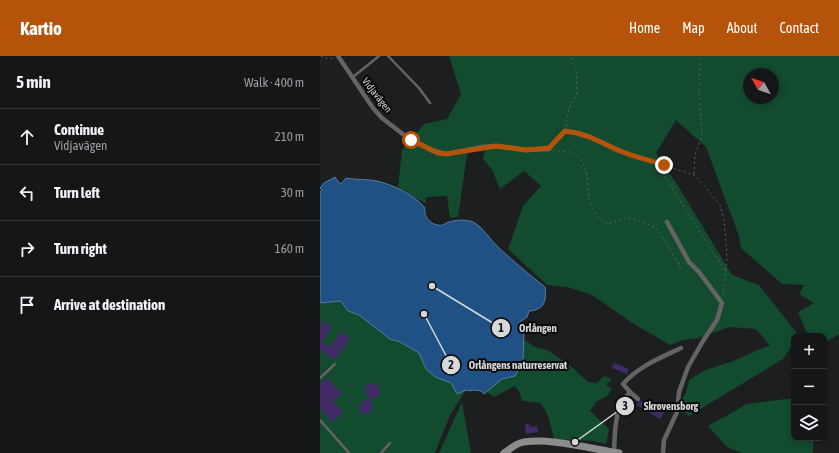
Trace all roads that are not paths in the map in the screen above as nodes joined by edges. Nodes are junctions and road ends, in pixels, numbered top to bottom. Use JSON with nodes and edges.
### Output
{"nodes":[{"id":1,"x":338,"y":56,"type":"edge"},
{"id":2,"x":380,"y":56,"type":"edge"},
{"id":3,"x":388,"y":56,"type":"edge"},
{"id":4,"x":352,"y":77,"type":"junction"},
{"id":5,"x":430,"y":102,"type":"dead end"},
{"id":6,"x":549,"y":148,"type":"road end"},
{"id":7,"x":667,"y":222,"type":"dead end"},
{"id":8,"x":681,"y":348,"type":"dead end"},
{"id":9,"x":334,"y":364,"type":"dead end"},
{"id":10,"x":320,"y":378,"type":"edge"},
{"id":11,"x":630,"y":392,"type":"junction"},
{"id":12,"x":638,"y":399,"type":"dead end"},
{"id":13,"x":320,"y":420,"type":"edge"},
{"id":14,"x":390,"y":443,"type":"dead end"},
{"id":15,"x":349,"y":453,"type":"edge"},
{"id":16,"x":381,"y":453,"type":"edge"},
{"id":17,"x":504,"y":453,"type":"edge"},
{"id":18,"x":616,"y":453,"type":"edge"},
{"id":19,"x":663,"y":453,"type":"edge"}],
"edges":[{"from":1,"to":4,"type":"street","name":"Vidjavägen"},
{"from":2,"to":4,"type":"lane"},
{"from":3,"to":5,"type":"lane"},
{"from":4,"to":6,"type":"street","name":"Vidjavägen"},
{"from":7,"to":19,"type":"street"},
{"from":8,"to":11,"type":"street"},
{"from":9,"to":10,"type":"lane"},
{"from":11,"to":12,"type":"street"},
{"from":11,"to":18,"type":"street"},
{"from":13,"to":15,"type":"lane"},
{"from":14,"to":16,"type":"lane"},
{"from":17,"to":18,"type":"street"}]}
